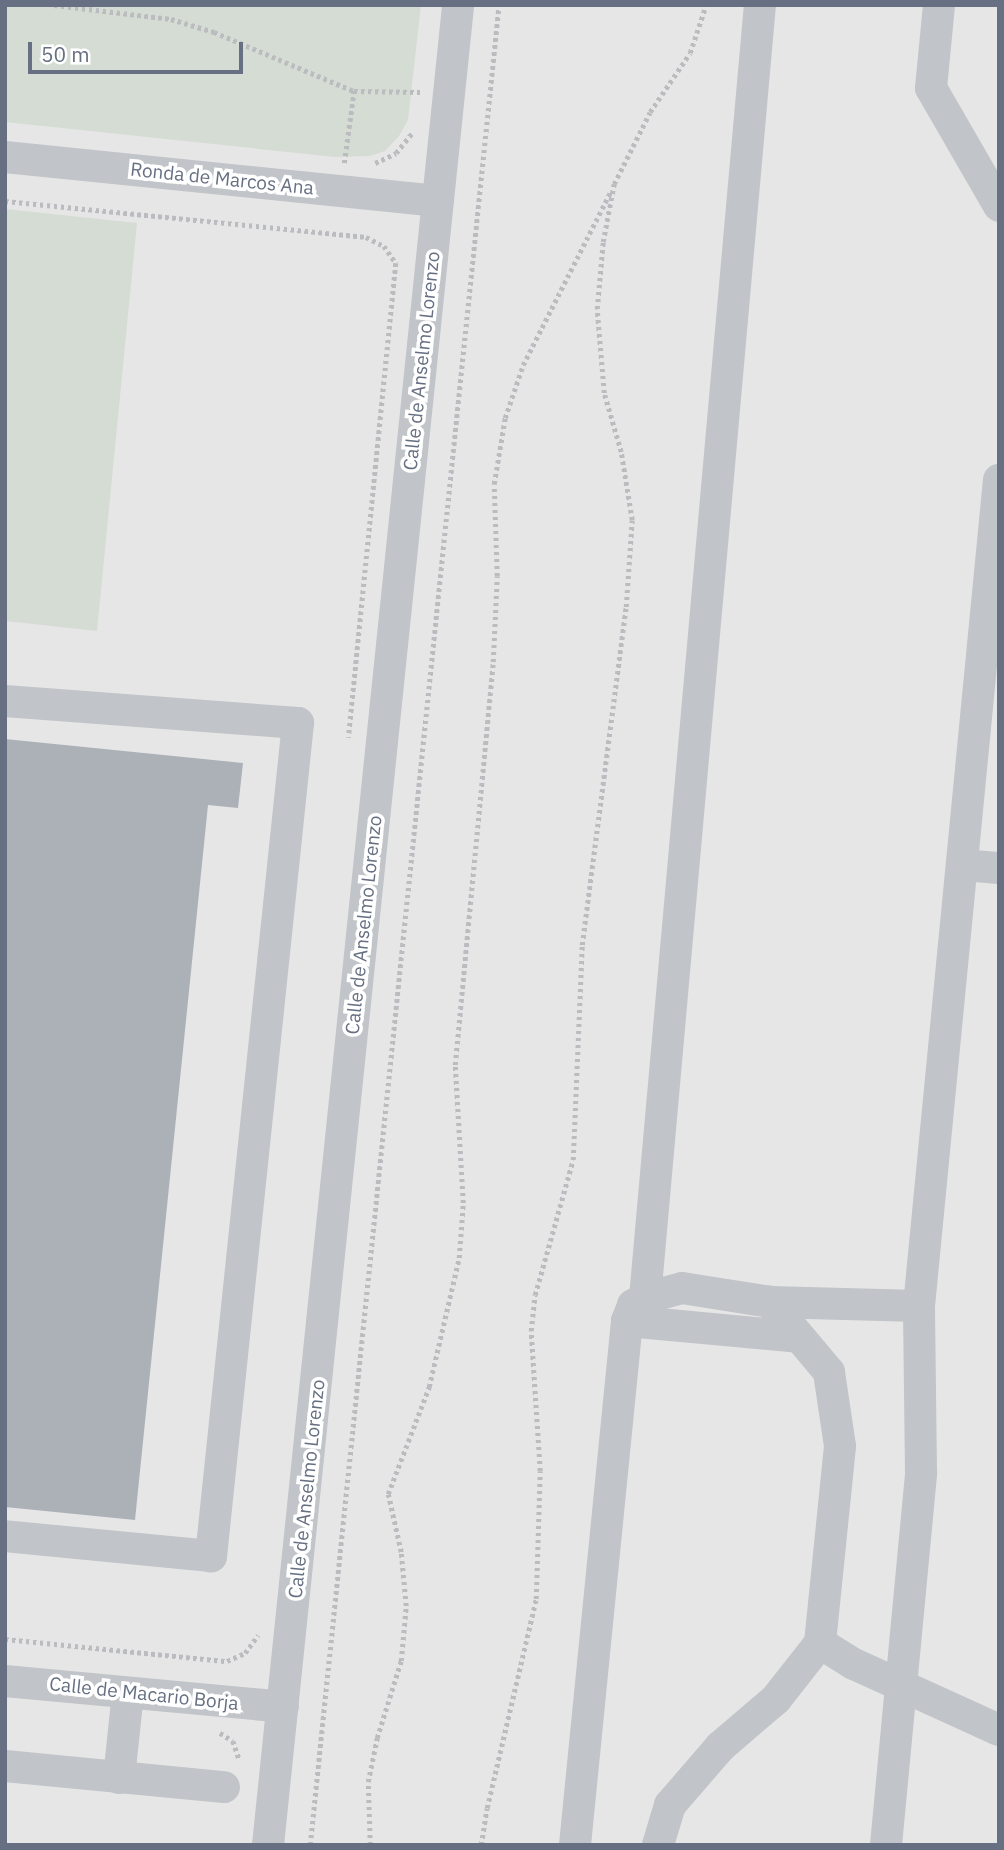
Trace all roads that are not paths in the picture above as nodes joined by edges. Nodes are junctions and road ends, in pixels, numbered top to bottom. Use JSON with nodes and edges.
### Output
{"nodes":[{"id":1,"x":458,"y":5,"type":"edge"},
{"id":2,"x":760,"y":5,"type":"edge"},
{"id":3,"x":939,"y":5,"type":"edge"},
{"id":4,"x":5,"y":157,"type":"edge"},
{"id":5,"x":438,"y":201,"type":"junction"},
{"id":6,"x":999,"y":206,"type":"edge"},
{"id":7,"x":999,"y":480,"type":"edge"},
{"id":8,"x":5,"y":701,"type":"edge"},
{"id":9,"x":963,"y":865,"type":"junction"},
{"id":10,"x":999,"y":868,"type":"edge"},
{"id":11,"x":770,"y":1302,"type":"junction"},
{"id":12,"x":919,"y":1307,"type":"junction"},
{"id":13,"x":636,"y":1310,"type":"junction"},
{"id":14,"x":798,"y":1337,"type":"junction"},
{"id":15,"x":5,"y":1536,"type":"edge"},
{"id":16,"x":820,"y":1643,"type":"junction"},
{"id":17,"x":5,"y":1681,"type":"edge"},
{"id":18,"x":901,"y":1685,"type":"junction"},
{"id":19,"x":128,"y":1693,"type":"junction"},
{"id":20,"x":283,"y":1707,"type":"junction"},
{"id":21,"x":999,"y":1730,"type":"edge"},
{"id":22,"x":5,"y":1766,"type":"edge"},
{"id":23,"x":119,"y":1778,"type":"junction"},
{"id":24,"x":234,"y":1779,"type":"road end"},
{"id":25,"x":268,"y":1845,"type":"edge"},
{"id":26,"x":575,"y":1845,"type":"edge"},
{"id":27,"x":658,"y":1845,"type":"edge"},
{"id":28,"x":886,"y":1845,"type":"edge"}],
"edges":[{"from":1,"to":5,"type":"street","name":"Calle de Anselmo Lorenzo"},
{"from":2,"to":13,"type":"street"},
{"from":3,"to":6,"type":"street"},
{"from":4,"to":5,"type":"street","name":"Ronda de Marcos Ana"},
{"from":5,"to":20,"type":"street","name":"Calle de Anselmo Lorenzo"},
{"from":7,"to":9,"type":"street"},
{"from":8,"to":15,"type":"street"},
{"from":9,"to":10,"type":"street"},
{"from":9,"to":12,"type":"street"},
{"from":11,"to":12,"type":"street"},
{"from":11,"to":13,"type":"street"},
{"from":11,"to":14,"type":"street"},
{"from":12,"to":18,"type":"street"},
{"from":13,"to":14,"type":"street"},
{"from":13,"to":26,"type":"street"},
{"from":14,"to":16,"type":"street"},
{"from":16,"to":18,"type":"street"},
{"from":16,"to":27,"type":"street"},
{"from":17,"to":19,"type":"street","name":"Calle de Macario Borja"},
{"from":18,"to":21,"type":"street"},
{"from":18,"to":28,"type":"street"},
{"from":19,"to":20,"type":"street","name":"Calle de Macario Borja"},
{"from":19,"to":23,"type":"street"},
{"from":20,"to":25,"type":"street","name":"Calle de Anselmo Lorenzo"},
{"from":22,"to":23,"type":"street"},
{"from":23,"to":24,"type":"street"}]}
